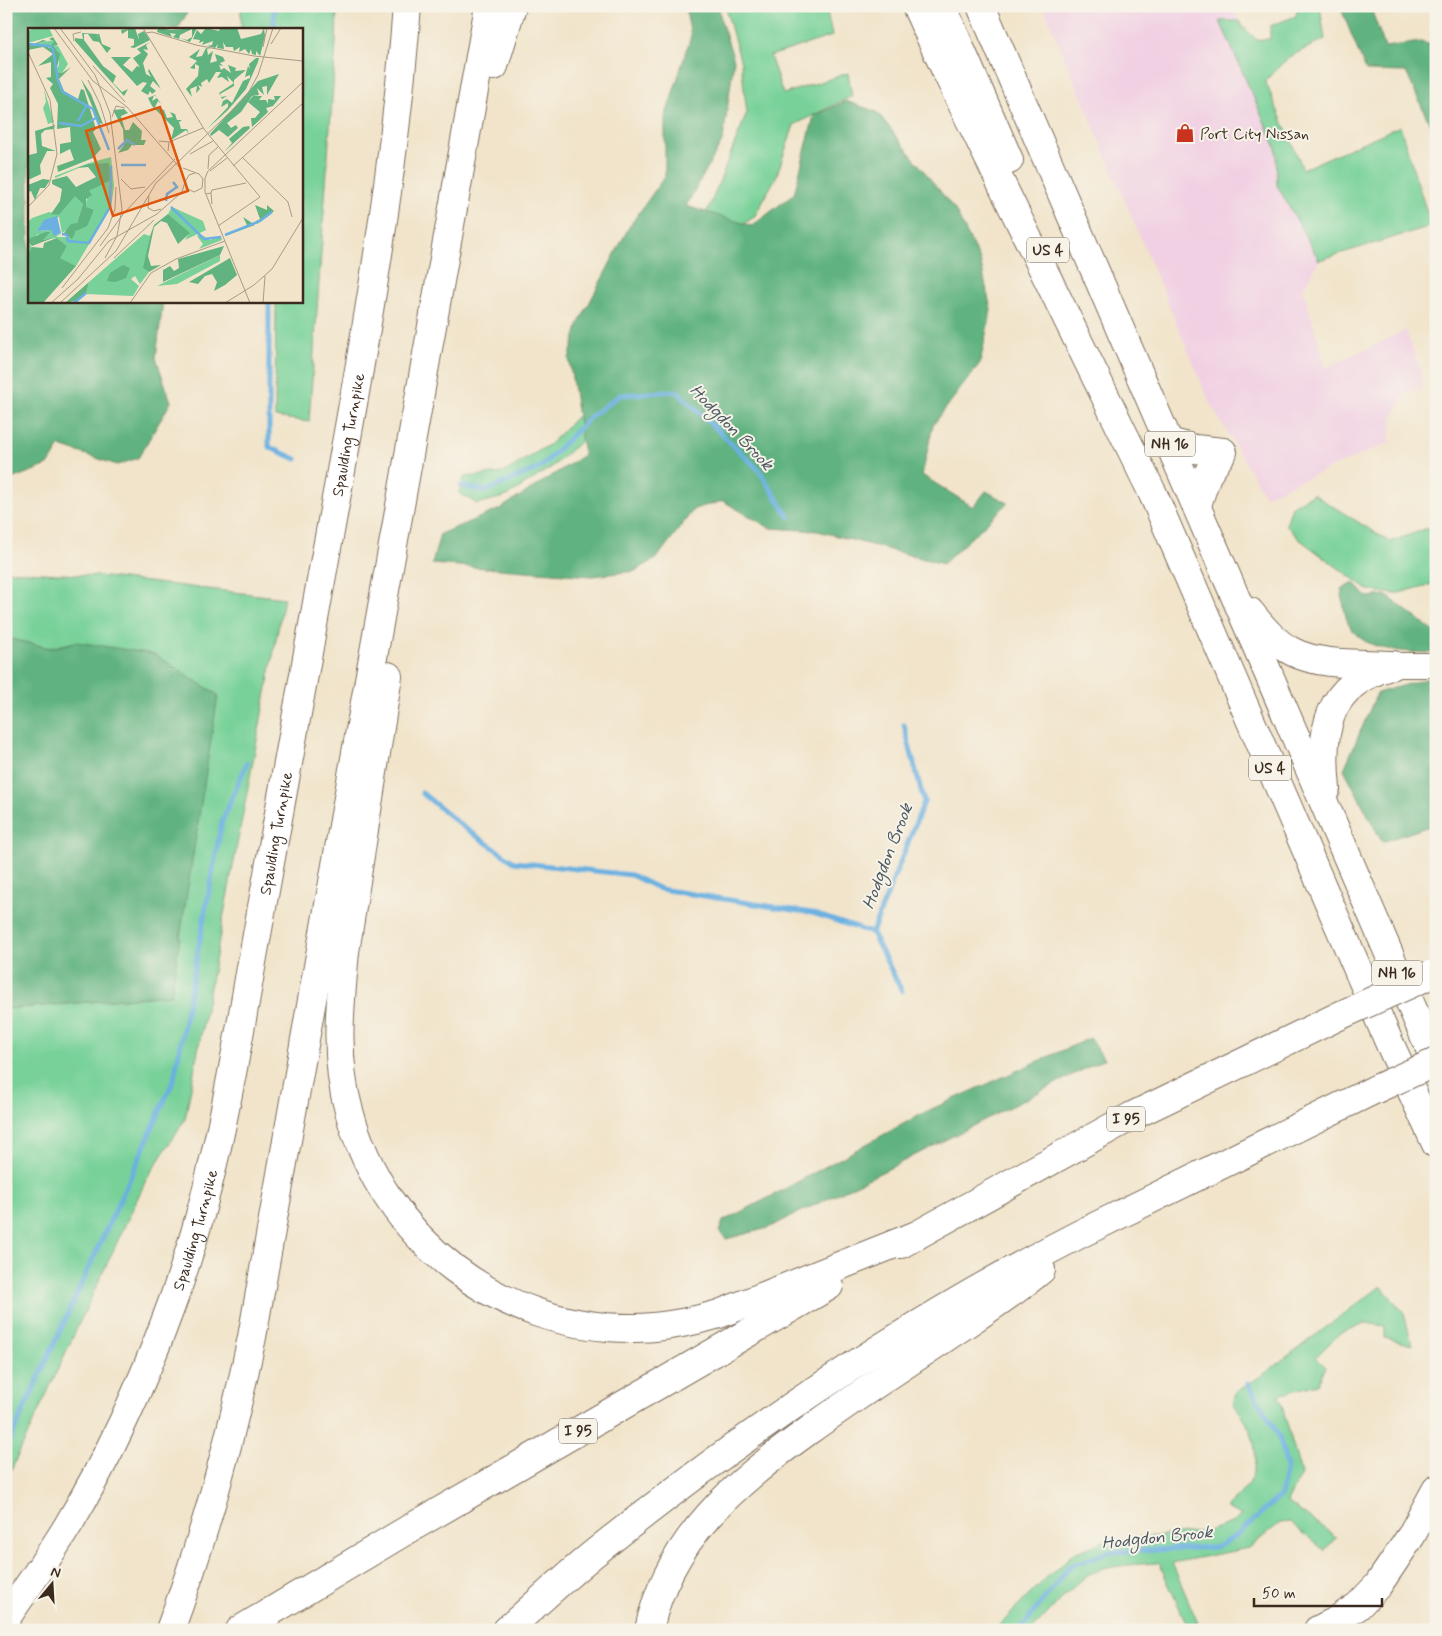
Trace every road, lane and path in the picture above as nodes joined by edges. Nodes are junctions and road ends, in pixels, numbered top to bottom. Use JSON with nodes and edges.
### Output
{"nodes":[{"id":1,"x":407,"y":6,"type":"edge"},
{"id":2,"x":489,"y":6,"type":"edge"},
{"id":3,"x":512,"y":6,"type":"edge"},
{"id":4,"x":916,"y":6,"type":"edge"},
{"id":5,"x":942,"y":6,"type":"edge"},
{"id":6,"x":981,"y":6,"type":"edge"},
{"id":7,"x":455,"y":192,"type":"junction"},
{"id":8,"x":427,"y":354,"type":"junction"},
{"id":9,"x":1169,"y":442,"type":"junction"},
{"id":10,"x":1153,"y":494,"type":"junction"},
{"id":11,"x":1197,"y":506,"type":"junction"},
{"id":12,"x":1233,"y":589,"type":"junction"},
{"id":13,"x":1393,"y":665,"type":"junction"},
{"id":14,"x":1436,"y":665,"type":"edge"},
{"id":15,"x":1330,"y":814,"type":"junction"},
{"id":16,"x":1433,"y":974,"type":"edge"},
{"id":17,"x":1428,"y":1039,"type":"edge"},
{"id":18,"x":1436,"y":1062,"type":"edge"},
{"id":19,"x":1436,"y":1144,"type":"edge"},
{"id":20,"x":1086,"y":1231,"type":"junction"},
{"id":21,"x":917,"y":1234,"type":"junction"},
{"id":22,"x":1436,"y":1490,"type":"edge"},
{"id":23,"x":6,"y":1618,"type":"edge"},
{"id":24,"x":170,"y":1630,"type":"edge"},
{"id":25,"x":240,"y":1630,"type":"edge"},
{"id":26,"x":507,"y":1630,"type":"edge"},
{"id":27,"x":649,"y":1630,"type":"edge"},
{"id":28,"x":1318,"y":1630,"type":"edge"}],
"edges":[{"from":1,"to":23,"type":"highway","name":"Spaulding Turnpike"},
{"from":2,"to":7,"type":"highway"},
{"from":3,"to":7,"type":"highway"},
{"from":4,"to":10,"type":"highway"},
{"from":5,"to":10,"type":"highway","number":"US 4"},
{"from":6,"to":9,"type":"highway","number":"NH 16"},
{"from":7,"to":8,"type":"highway"},
{"from":8,"to":21,"type":"highway"},
{"from":8,"to":24,"type":"highway"},
{"from":9,"to":11,"type":"highway","number":"NH 16"},
{"from":9,"to":11,"type":"highway"},
{"from":10,"to":19,"type":"highway","number":"US 4"},
{"from":11,"to":12,"type":"highway","number":"NH 16"},
{"from":12,"to":13,"type":"highway"},
{"from":12,"to":15,"type":"highway","number":"NH 16"},
{"from":13,"to":14,"type":"street"},
{"from":13,"to":15,"type":"highway"},
{"from":15,"to":17,"type":"highway","number":"NH 16"},
{"from":16,"to":21,"type":"highway","number":"I 95","bridge":true},
{"from":17,"to":18,"type":"highway","number":"NH 16"},
{"from":18,"to":20,"type":"highway","bridge":true},
{"from":20,"to":26,"type":"highway"},
{"from":20,"to":27,"type":"highway"},
{"from":21,"to":25,"type":"highway","number":"I 95"},
{"from":22,"to":28,"type":"highway"}]}
